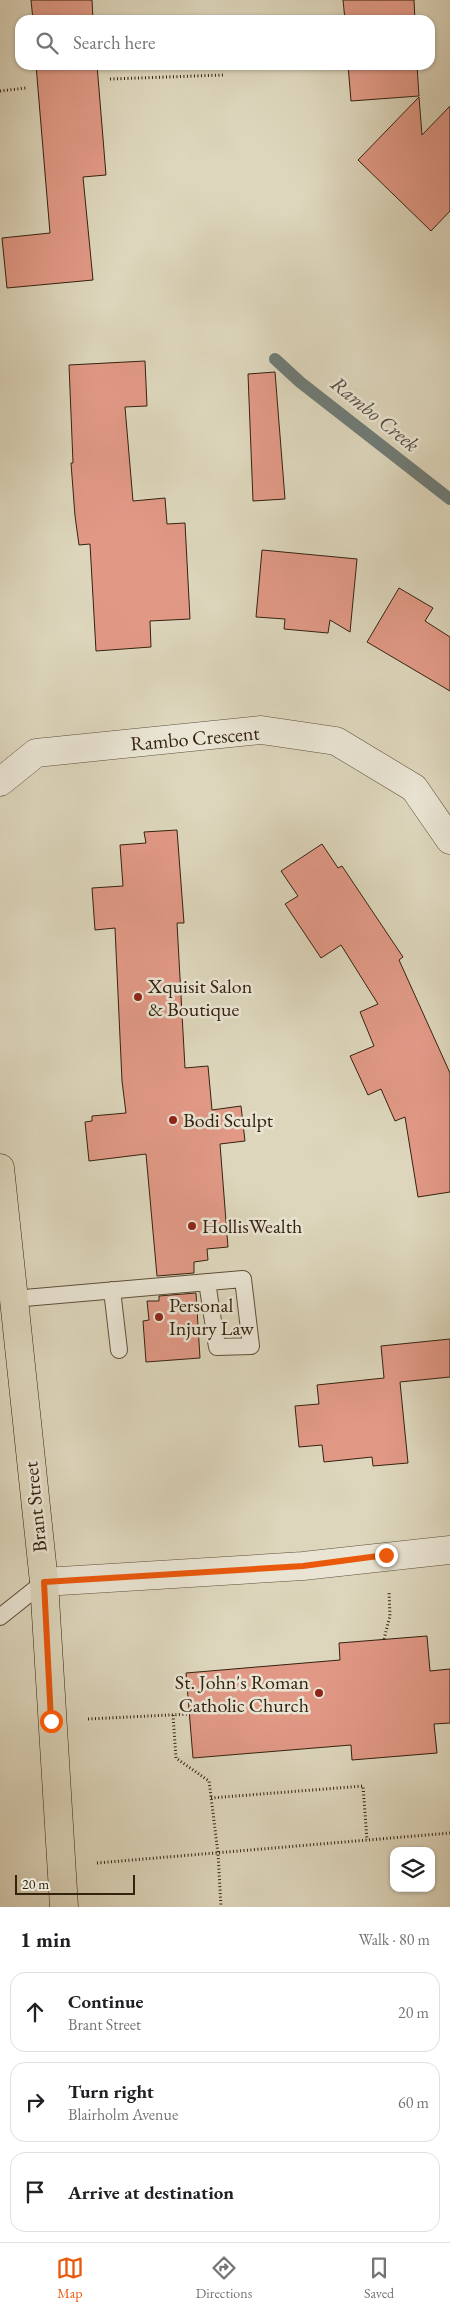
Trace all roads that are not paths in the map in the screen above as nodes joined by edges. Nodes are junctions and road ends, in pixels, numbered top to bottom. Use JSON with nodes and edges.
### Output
{"nodes":[{"id":1,"x":0,"y":782,"type":"edge"},
{"id":2,"x":450,"y":840,"type":"edge"},
{"id":3,"x":0,"y":1168,"type":"edge"},
{"id":4,"x":207,"y":1282,"type":"junction"},
{"id":5,"x":112,"y":1290,"type":"junction"},
{"id":6,"x":13,"y":1299,"type":"junction"},
{"id":7,"x":119,"y":1350,"type":"dead end"},
{"id":8,"x":450,"y":1550,"type":"edge"},
{"id":9,"x":44,"y":1582,"type":"junction"},
{"id":10,"x":0,"y":1618,"type":"edge"},
{"id":11,"x":64,"y":1907,"type":"edge"}],
"edges":[{"from":1,"to":2,"type":"street","name":"Rambo Crescent"},
{"from":3,"to":6,"type":"main road","name":"Brant Street"},
{"from":4,"to":4,"type":"lane"},
{"from":4,"to":5,"type":"lane"},
{"from":5,"to":6,"type":"lane"},
{"from":5,"to":7,"type":"lane"},
{"from":6,"to":9,"type":"main road","name":"Brant Street"},
{"from":8,"to":9,"type":"street"},
{"from":9,"to":10,"type":"lane"},
{"from":9,"to":11,"type":"main road","name":"Brant Street"}]}
